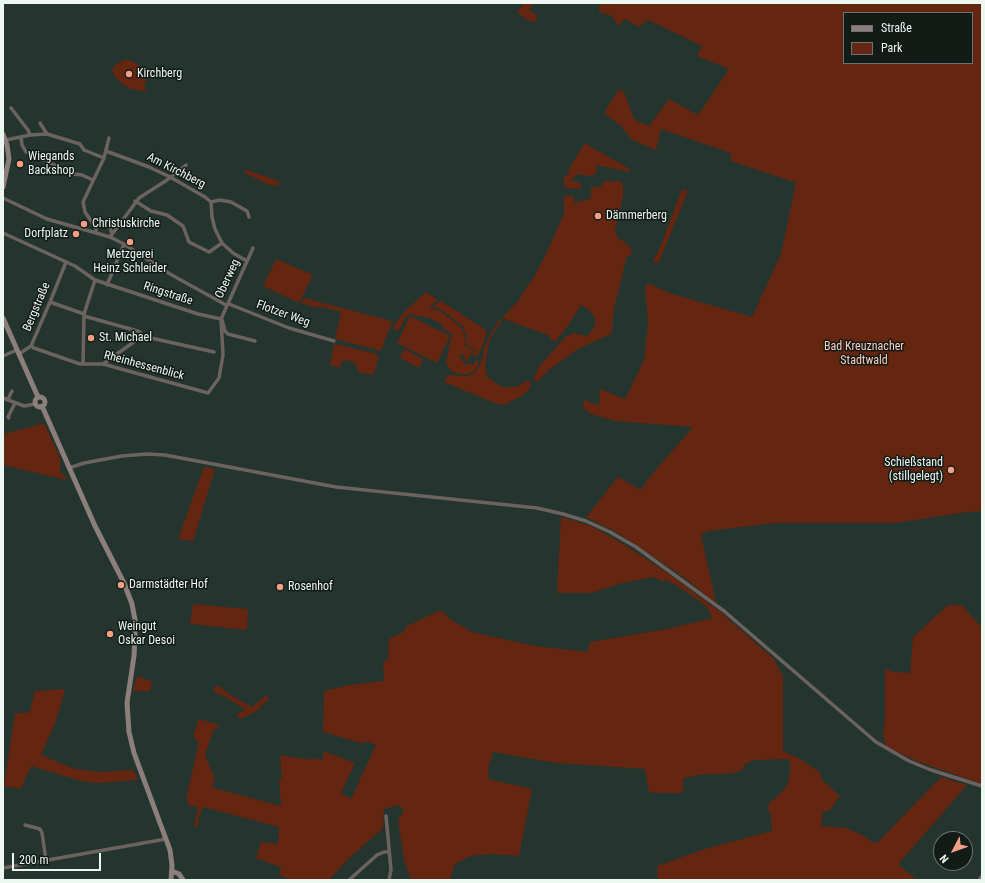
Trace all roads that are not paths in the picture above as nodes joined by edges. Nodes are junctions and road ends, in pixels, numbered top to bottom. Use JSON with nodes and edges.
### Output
{"nodes":[{"id":1,"x":11,"y":108,"type":"dead end"},
{"id":2,"x":40,"y":123,"type":"dead end"},
{"id":3,"x":3,"y":134,"type":"edge"},
{"id":4,"x":48,"y":134,"type":"junction"},
{"id":5,"x":30,"y":135,"type":"junction"},
{"id":6,"x":20,"y":137,"type":"junction"},
{"id":7,"x":109,"y":138,"type":"dead end"},
{"id":8,"x":6,"y":140,"type":"junction"},
{"id":9,"x":106,"y":151,"type":"junction"},
{"id":10,"x":104,"y":158,"type":"junction"},
{"id":11,"x":186,"y":165,"type":"dead end"},
{"id":12,"x":170,"y":177,"type":"junction"},
{"id":13,"x":93,"y":180,"type":"junction"},
{"id":14,"x":3,"y":187,"type":"edge"},
{"id":15,"x":3,"y":198,"type":"edge"},
{"id":16,"x":135,"y":201,"type":"junction"},
{"id":17,"x":211,"y":202,"type":"junction"},
{"id":18,"x":248,"y":216,"type":"dead end"},
{"id":19,"x":108,"y":221,"type":"dead end"},
{"id":20,"x":3,"y":233,"type":"edge"},
{"id":21,"x":96,"y":233,"type":"junction"},
{"id":22,"x":111,"y":235,"type":"junction"},
{"id":23,"x":222,"y":243,"type":"junction"},
{"id":24,"x":124,"y":244,"type":"junction"},
{"id":25,"x":253,"y":248,"type":"dead end"},
{"id":26,"x":247,"y":261,"type":"junction"},
{"id":27,"x":66,"y":262,"type":"junction"},
{"id":28,"x":95,"y":280,"type":"junction"},
{"id":29,"x":107,"y":285,"type":"junction"},
{"id":30,"x":50,"y":302,"type":"junction"},
{"id":31,"x":226,"y":305,"type":"junction"},
{"id":32,"x":84,"y":315,"type":"junction"},
{"id":33,"x":3,"y":318,"type":"edge"},
{"id":34,"x":221,"y":319,"type":"junction"},
{"id":35,"x":142,"y":336,"type":"junction"},
{"id":36,"x":255,"y":341,"type":"dead end"},
{"id":37,"x":334,"y":341,"type":"dead end"},
{"id":38,"x":31,"y":346,"type":"junction"},
{"id":39,"x":18,"y":352,"type":"junction"},
{"id":40,"x":214,"y":352,"type":"dead end"},
{"id":41,"x":3,"y":356,"type":"edge"},
{"id":42,"x":82,"y":364,"type":"junction"},
{"id":43,"x":103,"y":364,"type":"junction"},
{"id":44,"x":12,"y":391,"type":"dead end"},
{"id":45,"x":208,"y":393,"type":"joint"},
{"id":46,"x":38,"y":397,"type":"junction"},
{"id":47,"x":3,"y":398,"type":"edge"},
{"id":48,"x":8,"y":399,"type":"junction"},
{"id":49,"x":15,"y":403,"type":"junction"},
{"id":50,"x":35,"y":404,"type":"junction"},
{"id":51,"x":42,"y":406,"type":"junction"},
{"id":52,"x":9,"y":418,"type":"dead end"},
{"id":53,"x":69,"y":468,"type":"junction"},
{"id":54,"x":982,"y":786,"type":"edge"},
{"id":55,"x":386,"y":816,"type":"dead end"},
{"id":56,"x":25,"y":825,"type":"dead end"},
{"id":57,"x":166,"y":839,"type":"junction"},
{"id":58,"x":389,"y":852,"type":"junction"},
{"id":59,"x":46,"y":860,"type":"junction"},
{"id":60,"x":3,"y":868,"type":"edge"},
{"id":61,"x":172,"y":871,"type":"junction"},
{"id":62,"x":982,"y":876,"type":"edge"},
{"id":63,"x":171,"y":879,"type":"edge"},
{"id":64,"x":182,"y":879,"type":"edge"},
{"id":65,"x":349,"y":880,"type":"edge"},
{"id":66,"x":389,"y":880,"type":"edge"},
{"id":67,"x":979,"y":880,"type":"edge"}],
"edges":[{"from":1,"to":5,"type":"street"},
{"from":2,"to":4,"type":"street"},
{"from":3,"to":8,"type":"main road"},
{"from":4,"to":5,"type":"street"},
{"from":4,"to":10,"type":"street"},
{"from":5,"to":6,"type":"street"},
{"from":6,"to":8,"type":"street"},
{"from":6,"to":13,"type":"street"},
{"from":7,"to":9,"type":"street"},
{"from":8,"to":14,"type":"main road"},
{"from":9,"to":10,"type":"street"},
{"from":9,"to":12,"type":"street","name":"Am Kirchberg"},
{"from":10,"to":13,"type":"street"},
{"from":11,"to":12,"type":"street"},
{"from":12,"to":16,"type":"street"},
{"from":12,"to":17,"type":"street","name":"Am Kirchberg"},
{"from":13,"to":21,"type":"street"},
{"from":15,"to":21,"type":"street","name":"Flotzer Weg"},
{"from":16,"to":22,"type":"street"},
{"from":16,"to":23,"type":"street"},
{"from":17,"to":18,"type":"street"},
{"from":17,"to":23,"type":"street","name":"Am Kirchberg"},
{"from":19,"to":22,"type":"street"},
{"from":20,"to":27,"type":"street","name":"Ringstraße"},
{"from":21,"to":22,"type":"street","name":"Flotzer Weg"},
{"from":22,"to":24,"type":"street","name":"Flotzer Weg"},
{"from":23,"to":26,"type":"street","name":"Am Kirchberg"},
{"from":24,"to":29,"type":"street"},
{"from":24,"to":31,"type":"street","name":"Flotzer Weg"},
{"from":25,"to":26,"type":"street","name":"Oberweg"},
{"from":26,"to":31,"type":"street","name":"Oberweg"},
{"from":27,"to":28,"type":"street","name":"Ringstraße"},
{"from":27,"to":30,"type":"street","name":"Bergstraße"},
{"from":28,"to":29,"type":"street","name":"Ringstraße"},
{"from":28,"to":32,"type":"street"},
{"from":29,"to":34,"type":"street","name":"Ringstraße"},
{"from":30,"to":32,"type":"street"},
{"from":30,"to":38,"type":"street","name":"Bergstraße"},
{"from":31,"to":34,"type":"street","name":"Oberweg"},
{"from":31,"to":37,"type":"street","name":"Flotzer Weg"},
{"from":32,"to":35,"type":"street"},
{"from":32,"to":42,"type":"street"},
{"from":33,"to":39,"type":"main road"},
{"from":34,"to":36,"type":"street"},
{"from":34,"to":45,"type":"street","name":"Oberweg"},
{"from":35,"to":40,"type":"street"},
{"from":35,"to":43,"type":"street"},
{"from":38,"to":39,"type":"street","name":"Bergstraße"},
{"from":38,"to":42,"type":"street","name":"Rheinhessenblick"},
{"from":39,"to":41,"type":"street","name":"Bergstraße"},
{"from":39,"to":46,"type":"main road"},
{"from":42,"to":43,"type":"street","name":"Rheinhessenblick"},
{"from":43,"to":45,"type":"street","name":"Rheinhessenblick"},
{"from":44,"to":48,"type":"street"},
{"from":46,"to":50,"type":"main road"},
{"from":46,"to":51,"type":"main road"},
{"from":47,"to":48,"type":"street"},
{"from":48,"to":49,"type":"street"},
{"from":49,"to":50,"type":"street"},
{"from":49,"to":52,"type":"street"},
{"from":50,"to":51,"type":"main road"},
{"from":51,"to":53,"type":"main road"},
{"from":53,"to":54,"type":"street"},
{"from":53,"to":57,"type":"main road"},
{"from":55,"to":58,"type":"street"},
{"from":56,"to":59,"type":"street"},
{"from":57,"to":59,"type":"street"},
{"from":57,"to":61,"type":"main road"},
{"from":58,"to":65,"type":"street"},
{"from":58,"to":66,"type":"street"},
{"from":59,"to":60,"type":"street"},
{"from":61,"to":63,"type":"main road"},
{"from":61,"to":64,"type":"main road"},
{"from":62,"to":67,"type":"street"},
{"from":63,"to":64,"type":"main road"}]}
